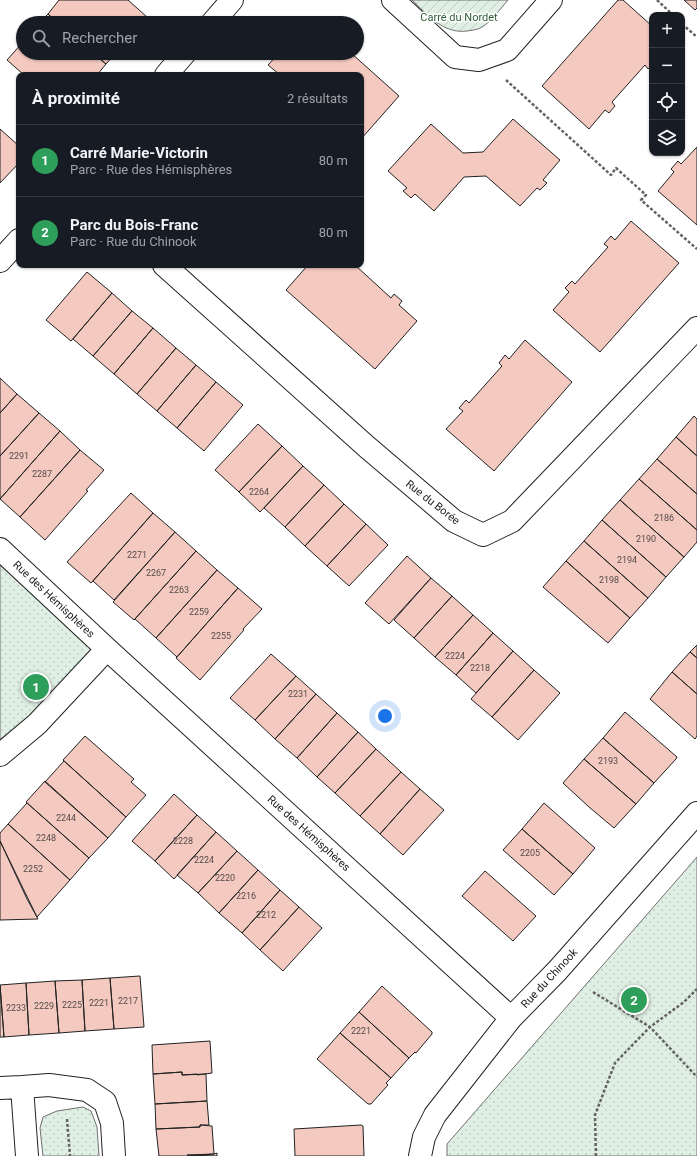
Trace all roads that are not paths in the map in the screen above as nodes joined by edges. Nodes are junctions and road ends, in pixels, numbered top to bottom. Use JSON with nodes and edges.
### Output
{"nodes":[{"id":1,"x":232,"y":0,"type":"edge"},
{"id":2,"x":393,"y":0,"type":"edge"},
{"id":3,"x":551,"y":0,"type":"edge"},
{"id":4,"x":218,"y":16,"type":"edge"},
{"id":5,"x":179,"y":60,"type":"edge"},
{"id":6,"x":169,"y":72,"type":"edge"},
{"id":7,"x":16,"y":243,"type":"edge"},
{"id":8,"x":0,"y":261,"type":"edge"},
{"id":9,"x":167,"y":268,"type":"edge"},
{"id":10,"x":697,"y":328,"type":"edge"},
{"id":11,"x":0,"y":549,"type":"edge"},
{"id":12,"x":107,"y":649,"type":"junction"},
{"id":13,"x":0,"y":755,"type":"edge"},
{"id":14,"x":697,"y":813,"type":"edge"},
{"id":15,"x":511,"y":1018,"type":"junction"},
{"id":16,"x":22,"y":1087,"type":"junction"},
{"id":17,"x":0,"y":1088,"type":"edge"},
{"id":18,"x":27,"y":1156,"type":"edge"},
{"id":19,"x":114,"y":1156,"type":"edge"},
{"id":20,"x":420,"y":1156,"type":"edge"}],
"edges":[{"from":1,"to":4,"type":"street"},
{"from":2,"to":3,"type":"street"},
{"from":5,"to":6,"type":"street"},
{"from":7,"to":8,"type":"street"},
{"from":9,"to":10,"type":"street","name":"Rue du Borée"},
{"from":11,"to":12,"type":"street","name":"Rue des Hémisphères"},
{"from":12,"to":13,"type":"street"},
{"from":12,"to":15,"type":"street","name":"Rue des Hémisphères"},
{"from":14,"to":15,"type":"street","name":"Rue du Chinook"},
{"from":15,"to":20,"type":"street","name":"Rue du Chinook"},
{"from":16,"to":17,"type":"street"},
{"from":16,"to":18,"type":"street"},
{"from":16,"to":19,"type":"street"}]}
